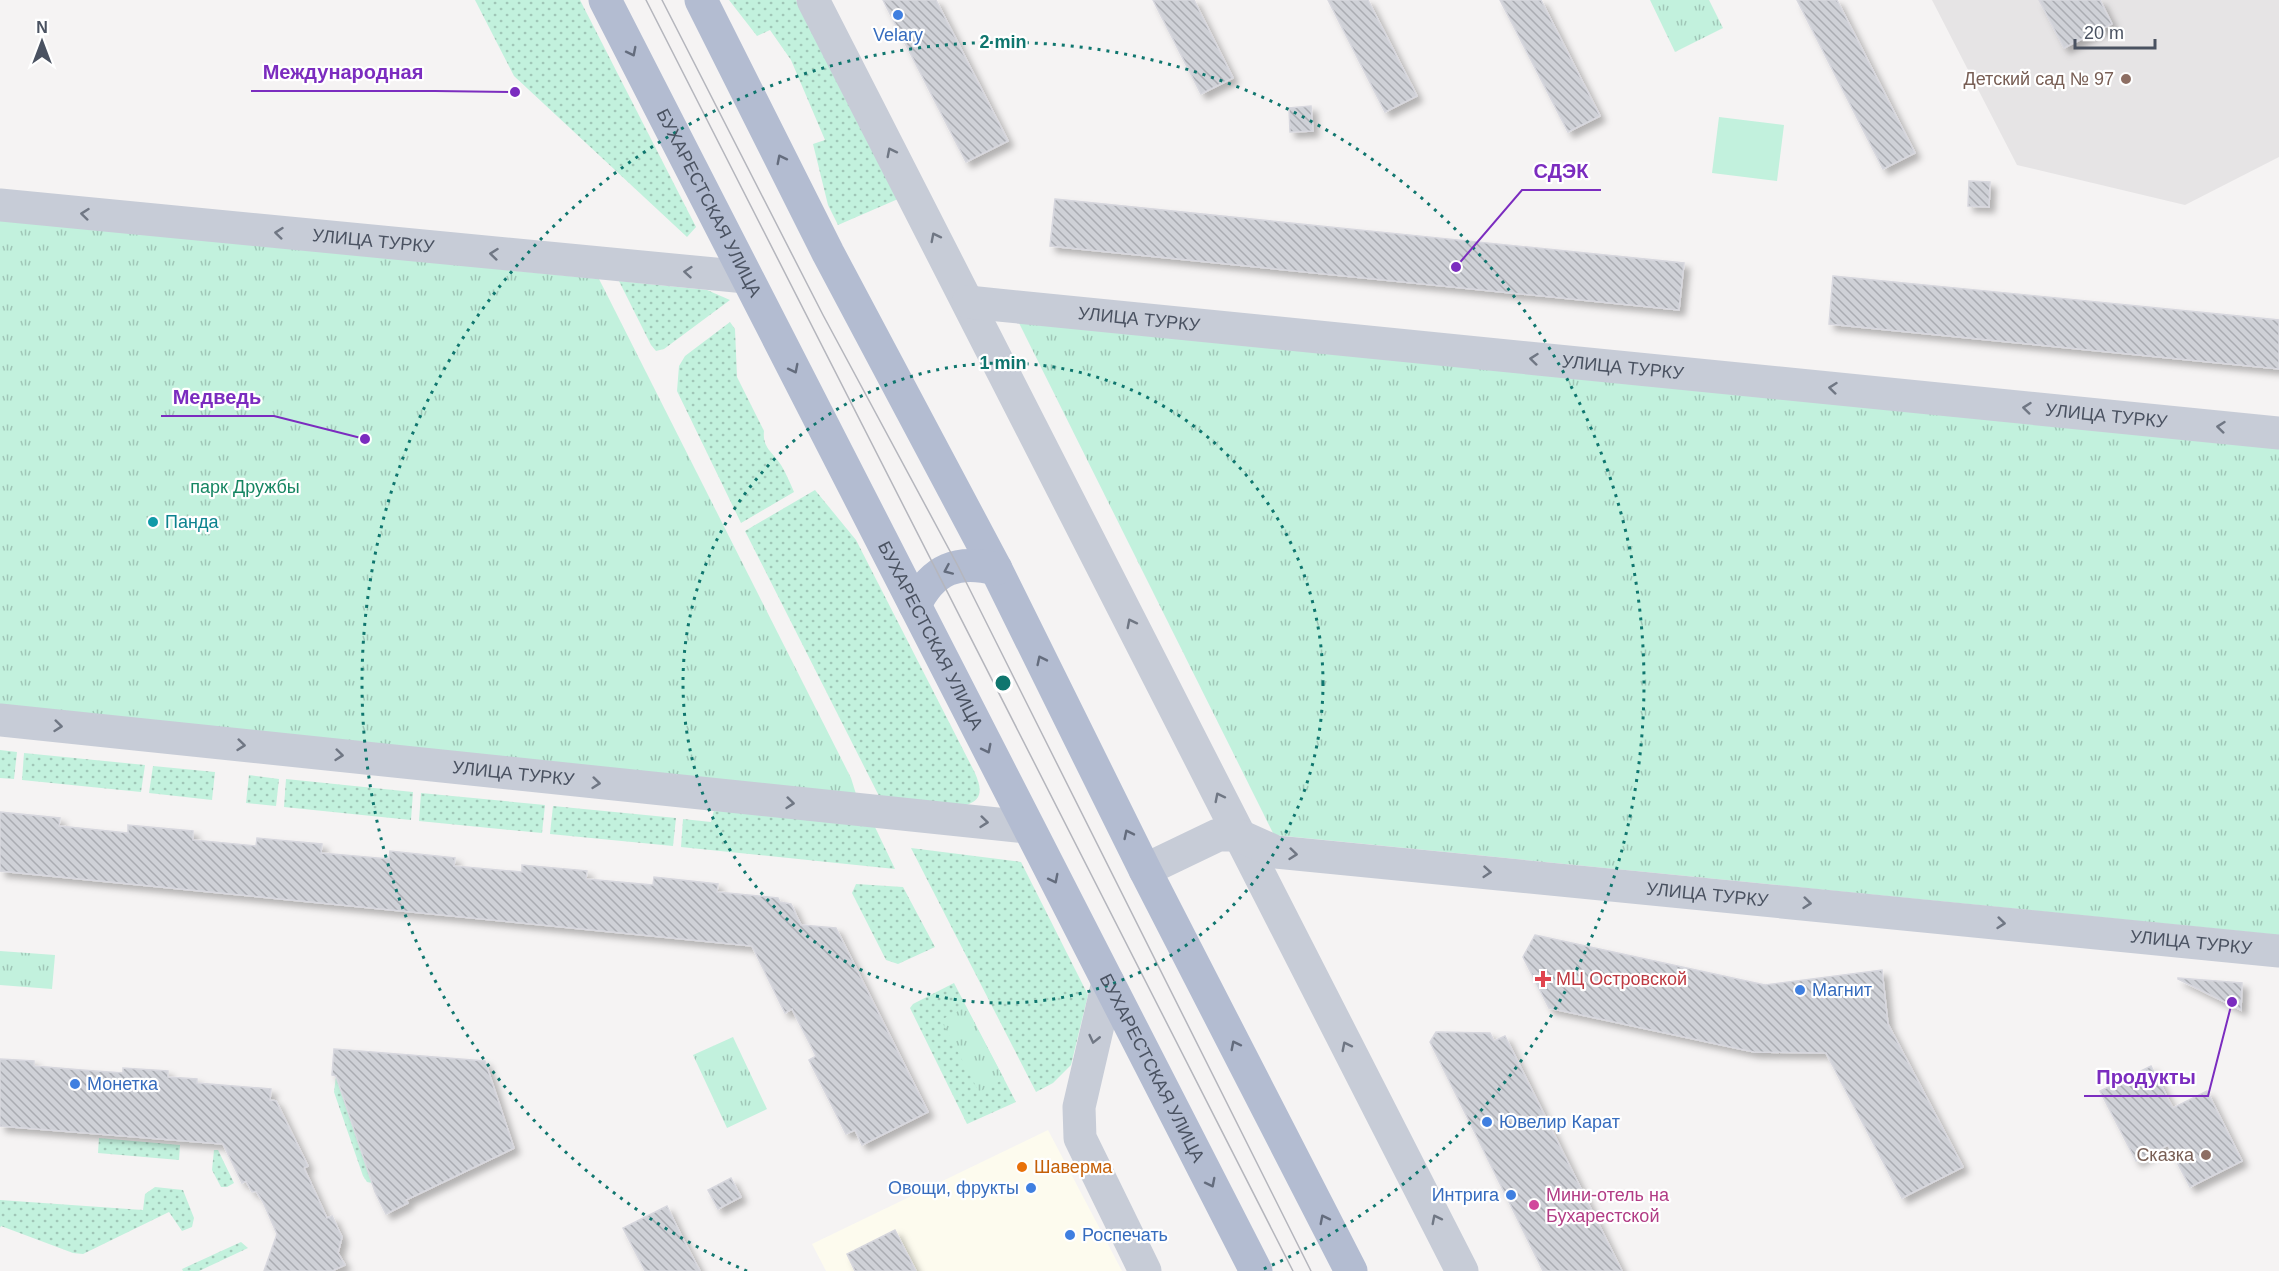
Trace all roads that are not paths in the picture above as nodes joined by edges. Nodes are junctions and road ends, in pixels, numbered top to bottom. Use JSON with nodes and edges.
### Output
{"nodes":[{"id":1,"x":605,"y":0,"type":"edge"},
{"id":2,"x":700,"y":0,"type":"edge"},
{"id":3,"x":813,"y":0,"type":"edge"},
{"id":4,"x":0,"y":205,"type":"edge"},
{"id":5,"x":746,"y":277,"type":"junction"},
{"id":6,"x":968,"y":302,"type":"junction"},
{"id":7,"x":2279,"y":433,"type":"edge"},
{"id":8,"x":996,"y":569,"type":"junction"},
{"id":9,"x":915,"y":605,"type":"junction"},
{"id":10,"x":0,"y":720,"type":"edge"},
{"id":11,"x":1027,"y":827,"type":"junction"},
{"id":12,"x":1238,"y":835,"type":"junction"},
{"id":13,"x":1145,"y":870,"type":"junction"},
{"id":14,"x":2279,"y":951,"type":"edge"},
{"id":15,"x":1108,"y":982,"type":"junction"},
{"id":16,"x":1145,"y":1271,"type":"edge"},
{"id":17,"x":1256,"y":1271,"type":"edge"},
{"id":18,"x":1351,"y":1271,"type":"edge"},
{"id":19,"x":1462,"y":1271,"type":"edge"}],
"edges":[{"from":1,"to":5,"type":"main road","name":"БУХАРЕСТСКАЯ УЛИЦА","one_way":true},
{"from":8,"to":2,"type":"main road","one_way":true},
{"from":6,"to":3,"type":"street","one_way":true},
{"from":5,"to":4,"type":"street","name":"УЛИЦА ТУРКУ","one_way":true},
{"from":5,"to":9,"type":"main road","name":"БУХАРЕСТСКАЯ УЛИЦА","one_way":true},
{"from":7,"to":6,"type":"street","name":"УЛИЦА ТУРКУ","one_way":true},
{"from":12,"to":6,"type":"street","one_way":true},
{"from":8,"to":9,"type":"main road","one_way":true},
{"from":13,"to":8,"type":"main road","one_way":true},
{"from":9,"to":11,"type":"main road","name":"БУХАРЕСТСКАЯ УЛИЦА","one_way":true},
{"from":10,"to":11,"type":"street","name":"УЛИЦА ТУРКУ","one_way":true},
{"from":11,"to":15,"type":"main road","name":"БУХАРЕСТСКАЯ УЛИЦА","one_way":true},
{"from":12,"to":13,"type":"street"},
{"from":12,"to":14,"type":"street","name":"УЛИЦА ТУРКУ","one_way":true},
{"from":19,"to":12,"type":"street","one_way":true},
{"from":18,"to":13,"type":"main road","one_way":true},
{"from":15,"to":16,"type":"street","one_way":true},
{"from":15,"to":17,"type":"main road","name":"БУХАРЕСТСКАЯ УЛИЦА","one_way":true}]}
